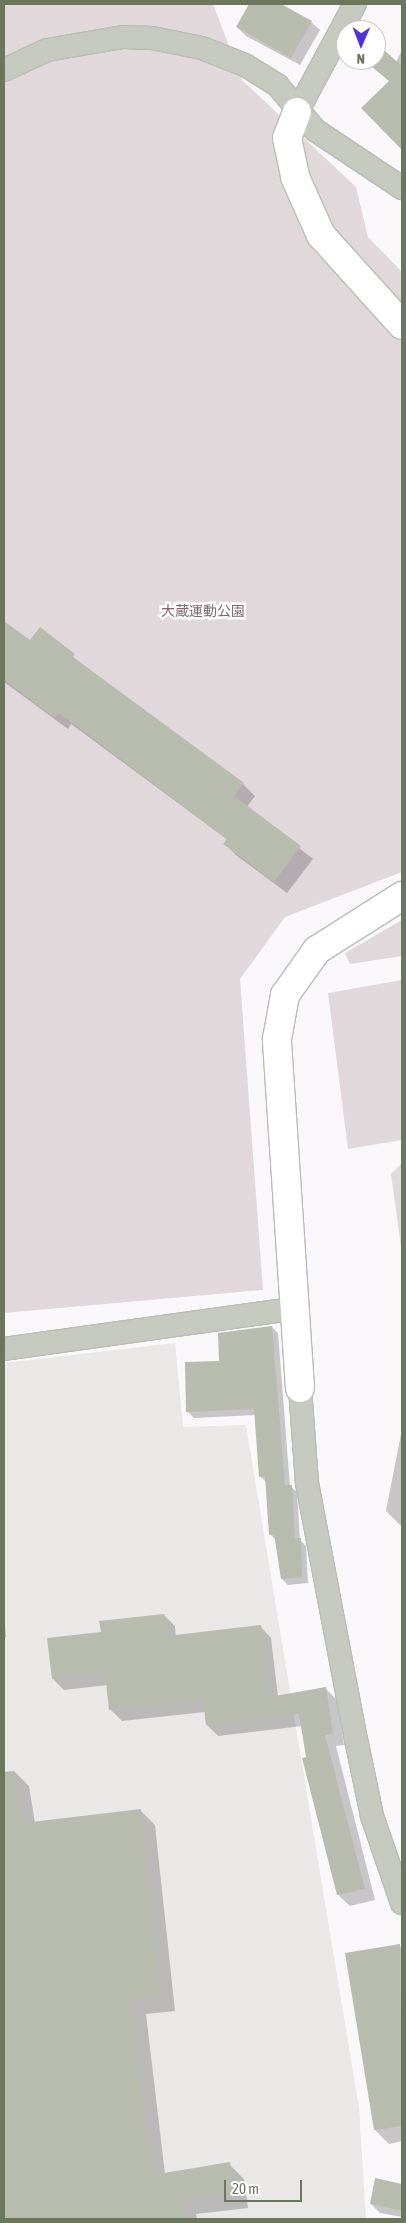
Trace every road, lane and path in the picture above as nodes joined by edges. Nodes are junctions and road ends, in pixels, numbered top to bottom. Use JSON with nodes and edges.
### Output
{"nodes":[{"id":1,"x":355,"y":4,"type":"edge"},
{"id":2,"x":4,"y":70,"type":"edge"},
{"id":3,"x":297,"y":112,"type":"junction"},
{"id":4,"x":402,"y":188,"type":"edge"},
{"id":5,"x":402,"y":326,"type":"edge"},
{"id":6,"x":402,"y":896,"type":"edge"},
{"id":7,"x":294,"y":1309,"type":"junction"},
{"id":8,"x":4,"y":1349,"type":"edge"},
{"id":9,"x":300,"y":1388,"type":"joint"},
{"id":10,"x":402,"y":1903,"type":"edge"}],
"edges":[{"from":1,"to":3,"type":"street"},
{"from":2,"to":3,"type":"street"},
{"from":3,"to":4,"type":"street"},
{"from":3,"to":5,"type":"street"},
{"from":6,"to":7,"type":"street"},
{"from":7,"to":8,"type":"street"},
{"from":7,"to":9,"type":"street"},
{"from":9,"to":10,"type":"street"}]}
